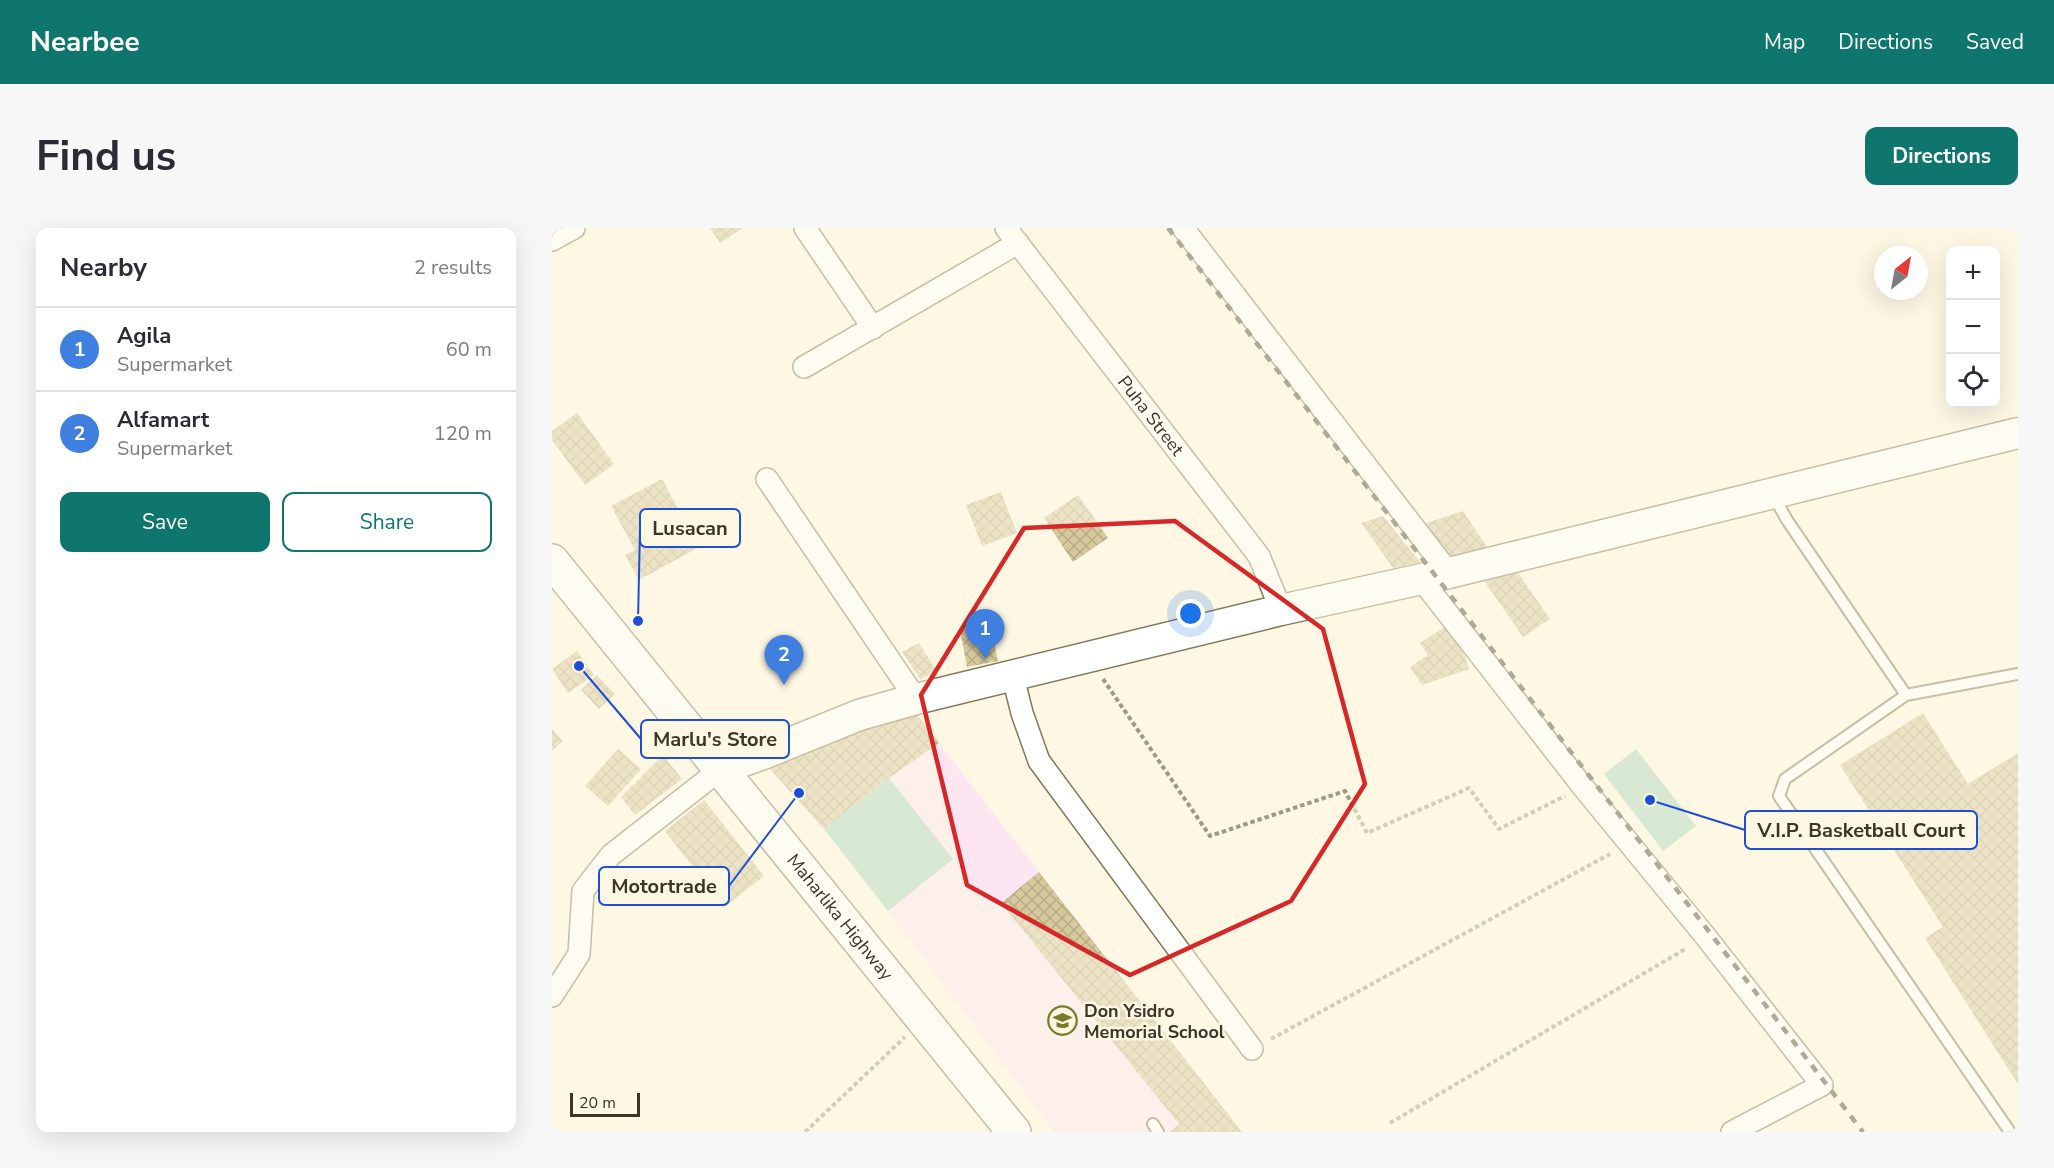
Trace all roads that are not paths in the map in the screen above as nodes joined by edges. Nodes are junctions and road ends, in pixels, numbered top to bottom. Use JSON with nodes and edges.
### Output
{"nodes":[{"id":1,"x":574,"y":228,"type":"edge"},
{"id":2,"x":805,"y":228,"type":"edge"},
{"id":3,"x":1183,"y":228,"type":"edge"},
{"id":4,"x":1012,"y":235,"type":"edge"},
{"id":5,"x":552,"y":240,"type":"edge"},
{"id":6,"x":873,"y":328,"type":"junction"},
{"id":7,"x":804,"y":368,"type":"dead end"},
{"id":8,"x":2018,"y":433,"type":"edge"},
{"id":9,"x":767,"y":478,"type":"dead end"},
{"id":10,"x":1773,"y":495,"type":"junction"},
{"id":11,"x":552,"y":561,"type":"edge"},
{"id":12,"x":1435,"y":576,"type":"junction"},
{"id":13,"x":1281,"y":610,"type":"junction"},
{"id":14,"x":2018,"y":674,"type":"edge"},
{"id":15,"x":1013,"y":677,"type":"junction"},
{"id":16,"x":1906,"y":695,"type":"junction"},
{"id":17,"x":916,"y":699,"type":"junction"},
{"id":18,"x":721,"y":769,"type":"junction"},
{"id":19,"x":552,"y":996,"type":"edge"},
{"id":20,"x":1252,"y":1049,"type":"road end"},
{"id":21,"x":1014,"y":1132,"type":"edge"},
{"id":22,"x":1732,"y":1132,"type":"edge"},
{"id":23,"x":2010,"y":1132,"type":"edge"}],
"edges":[{"from":1,"to":5,"type":"street"},
{"from":2,"to":6,"type":"street"},
{"from":3,"to":12,"type":"street"},
{"from":4,"to":6,"type":"street"},
{"from":4,"to":13,"type":"street","name":"Puha Street"},
{"from":6,"to":7,"type":"street"},
{"from":8,"to":10,"type":"street"},
{"from":9,"to":17,"type":"street"},
{"from":10,"to":12,"type":"street"},
{"from":10,"to":16,"type":"lane"},
{"from":11,"to":18,"type":"highway","name":"Maharlika Highway"},
{"from":12,"to":13,"type":"street"},
{"from":12,"to":22,"type":"street"},
{"from":13,"to":15,"type":"street"},
{"from":14,"to":16,"type":"lane"},
{"from":15,"to":17,"type":"street"},
{"from":15,"to":20,"type":"street"},
{"from":16,"to":23,"type":"lane"},
{"from":17,"to":18,"type":"street"},
{"from":18,"to":19,"type":"street"},
{"from":18,"to":21,"type":"highway","name":"Maharlika Highway"}]}
